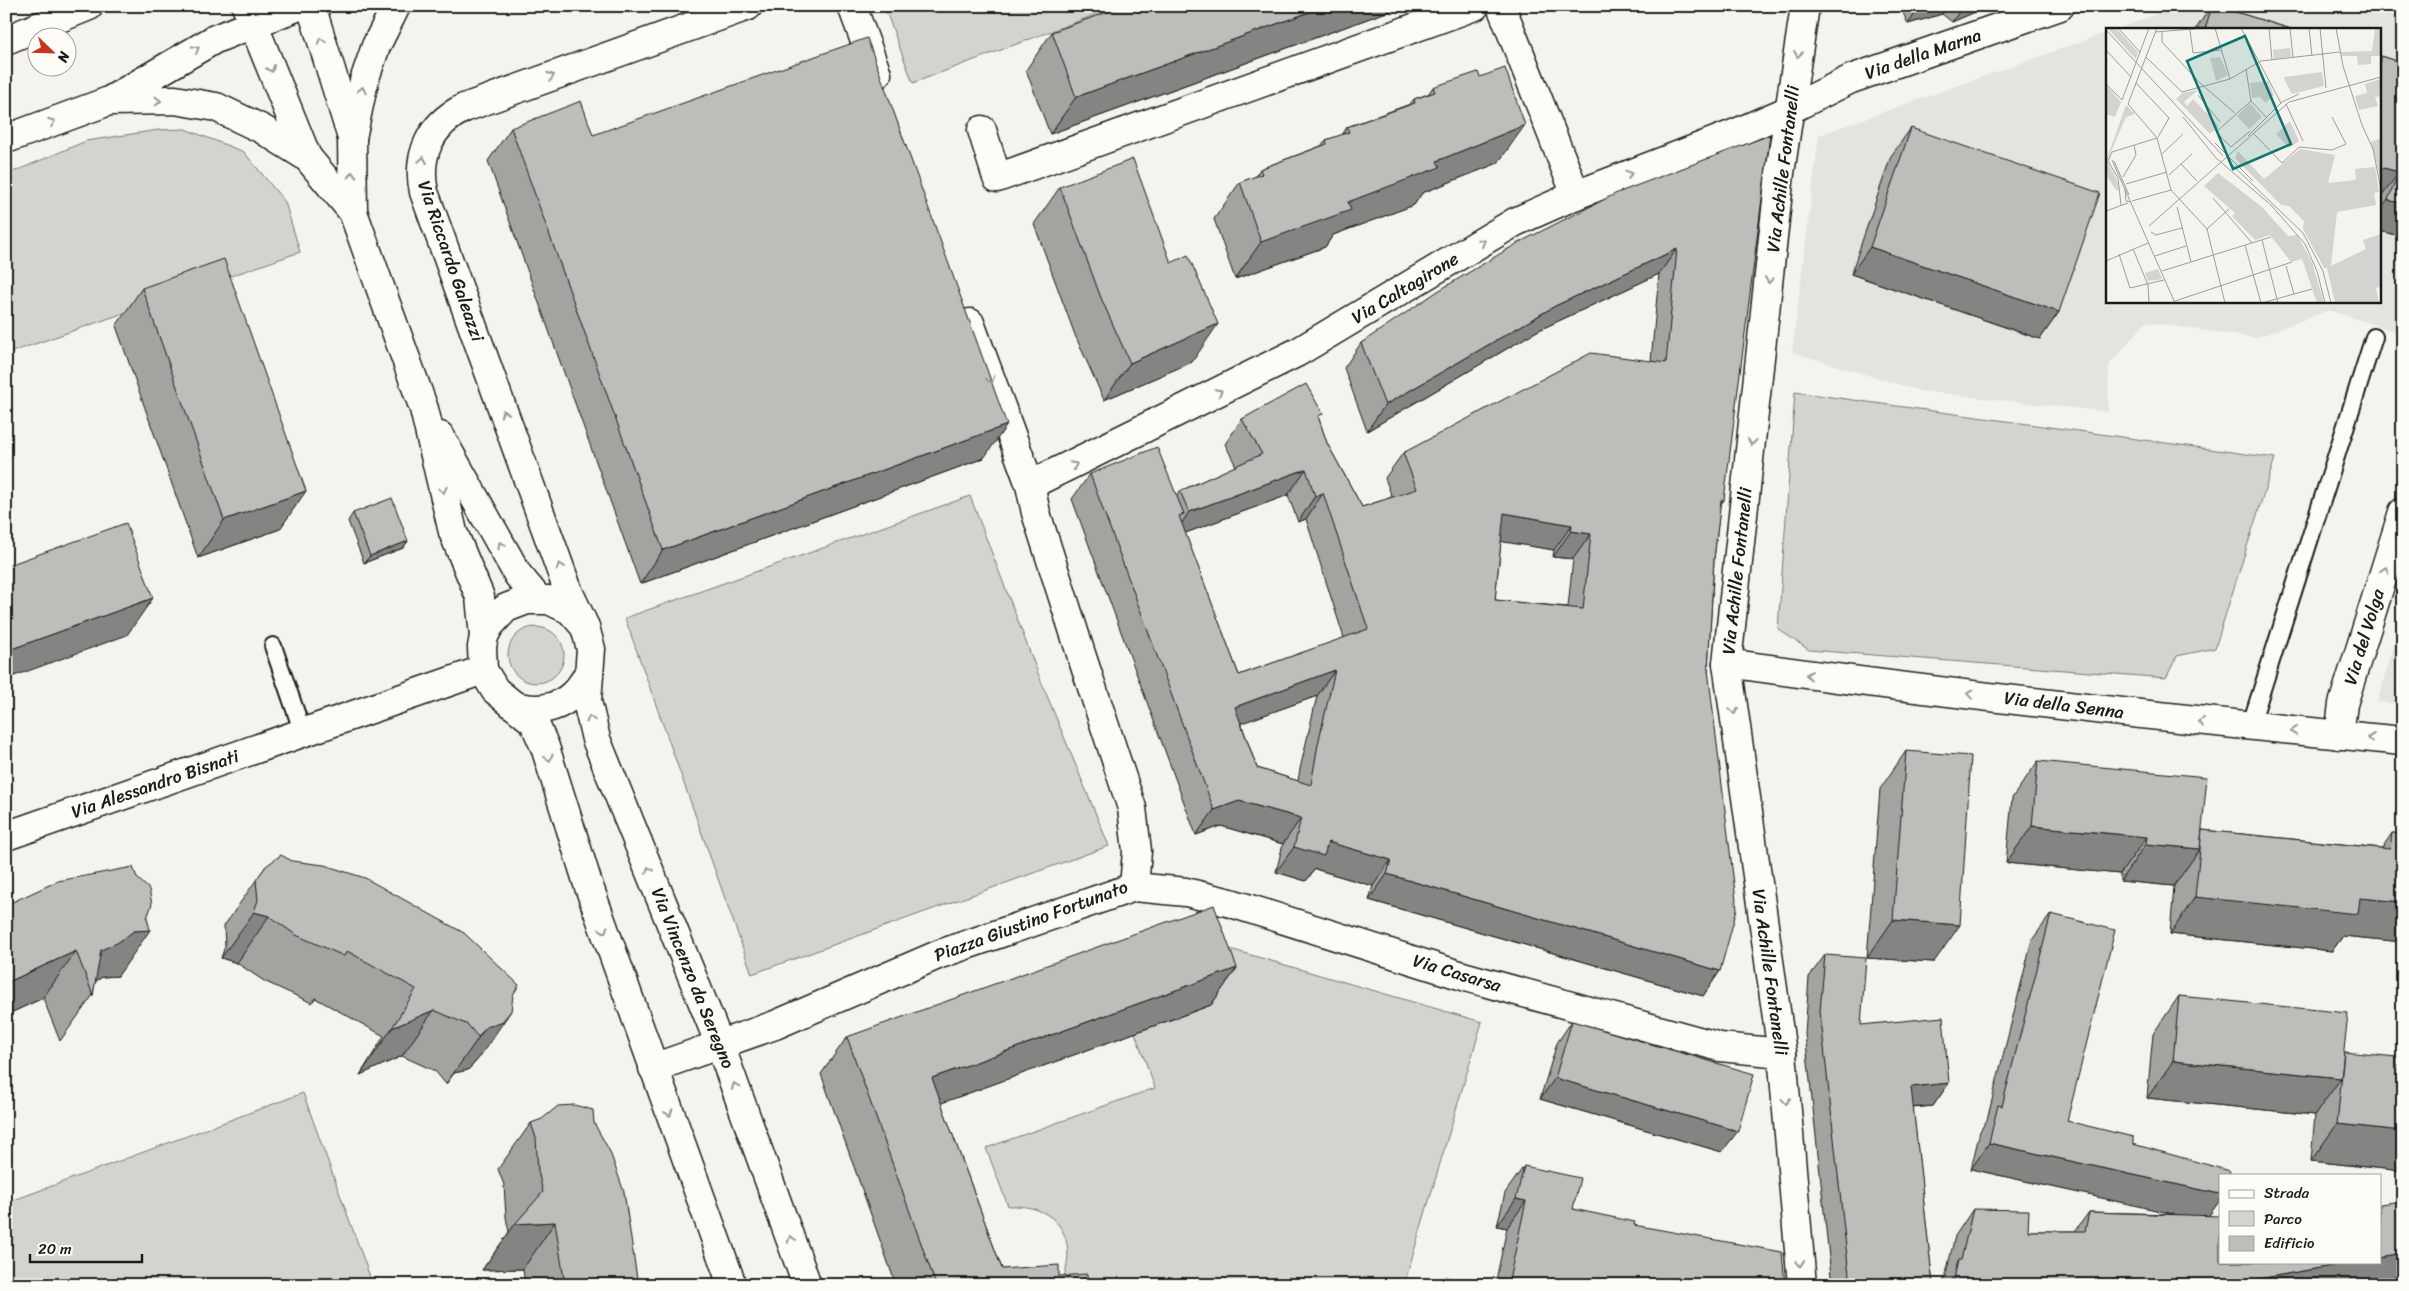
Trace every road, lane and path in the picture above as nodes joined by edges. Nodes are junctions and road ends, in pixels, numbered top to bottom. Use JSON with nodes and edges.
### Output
{"nodes":[{"id":1,"x":89,"y":6,"type":"edge"},
{"id":2,"x":299,"y":6,"type":"edge"},
{"id":3,"x":311,"y":6,"type":"edge"},
{"id":4,"x":396,"y":6,"type":"edge"},
{"id":5,"x":748,"y":6,"type":"edge"},
{"id":6,"x":852,"y":6,"type":"edge"},
{"id":7,"x":1475,"y":6,"type":"edge"},
{"id":8,"x":1500,"y":6,"type":"edge"},
{"id":9,"x":1805,"y":6,"type":"edge"},
{"id":10,"x":2060,"y":6,"type":"edge"},
{"id":11,"x":720,"y":11,"type":"edge"},
{"id":12,"x":250,"y":15,"type":"edge"},
{"id":13,"x":6,"y":40,"type":"edge"},
{"id":14,"x":887,"y":99,"type":"edge"},
{"id":15,"x":109,"y":101,"type":"junction"},
{"id":16,"x":1789,"y":110,"type":"junction"},
{"id":17,"x":982,"y":130,"type":"dead end"},
{"id":18,"x":352,"y":138,"type":"junction"},
{"id":19,"x":6,"y":139,"type":"edge"},
{"id":20,"x":307,"y":156,"type":"junction"},
{"id":21,"x":1576,"y":195,"type":"junction"},
{"id":22,"x":353,"y":212,"type":"junction"},
{"id":23,"x":962,"y":303,"type":"edge"},
{"id":24,"x":2374,"y":337,"type":"dead end"},
{"id":25,"x":424,"y":409,"type":"junction"},
{"id":26,"x":1030,"y":485,"type":"junction"},
{"id":27,"x":2403,"y":512,"type":"edge"},
{"id":28,"x":538,"y":599,"type":"junction"},
{"id":29,"x":585,"y":627,"type":"junction"},
{"id":30,"x":484,"y":636,"type":"junction"},
{"id":31,"x":273,"y":646,"type":"dead end"},
{"id":32,"x":1727,"y":663,"type":"junction"},
{"id":33,"x":484,"y":670,"type":"junction"},
{"id":34,"x":589,"y":672,"type":"junction"},
{"id":35,"x":513,"y":705,"type":"junction"},
{"id":36,"x":2250,"y":727,"type":"junction"},
{"id":37,"x":303,"y":733,"type":"junction"},
{"id":38,"x":2339,"y":735,"type":"junction"},
{"id":39,"x":2403,"y":742,"type":"edge"},
{"id":40,"x":6,"y":836,"type":"edge"},
{"id":41,"x":1134,"y":887,"type":"junction"},
{"id":42,"x":720,"y":1045,"type":"junction"},
{"id":43,"x":1782,"y":1052,"type":"junction"},
{"id":44,"x":653,"y":1068,"type":"junction"},
{"id":45,"x":732,"y":1285,"type":"edge"},
{"id":46,"x":808,"y":1285,"type":"edge"},
{"id":47,"x":1802,"y":1285,"type":"edge"}],
"edges":[{"from":1,"to":13,"type":"main road"},
{"from":2,"to":12,"type":"main road"},
{"from":18,"to":3,"type":"main road","one_way":true},
{"from":18,"to":4,"type":"main road","one_way":true},
{"from":5,"to":11,"type":"main road","name":"Via Riccardo Galeazzi"},
{"from":6,"to":14,"type":"main road"},
{"from":7,"to":17,"type":"main road"},
{"from":8,"to":21,"type":"main road"},
{"from":9,"to":16,"type":"main road","name":"Via Achille Fontanelli","one_way":true},
{"from":10,"to":16,"type":"main road","name":"Via della Marna"},
{"from":29,"to":11,"type":"main road","name":"Via Riccardo Galeazzi","one_way":true},
{"from":15,"to":12,"type":"main road","one_way":true},
{"from":12,"to":20,"type":"main road","one_way":true},
{"from":19,"to":15,"type":"main road","one_way":true},
{"from":15,"to":20,"type":"main road","one_way":true},
{"from":21,"to":16,"type":"main road","name":"Via Caltagirone","one_way":true},
{"from":16,"to":32,"type":"main road","name":"Via Achille Fontanelli","one_way":true},
{"from":22,"to":18,"type":"main road","one_way":true},
{"from":20,"to":22,"type":"main road"},
{"from":26,"to":21,"type":"main road","name":"Via Caltagirone","one_way":true},
{"from":22,"to":25,"type":"main road"},
{"from":23,"to":26,"type":"main road","one_way":true},
{"from":24,"to":36,"type":"lane"},
{"from":28,"to":25,"type":"main road","one_way":true},
{"from":25,"to":30,"type":"main road","one_way":true},
{"from":26,"to":41,"type":"main road","name":"Piazza Giustino Fortunato"},
{"from":38,"to":27,"type":"main road","name":"Via del Volga","one_way":true},
{"from":28,"to":29,"type":"main road"},
{"from":28,"to":30,"type":"main road"},
{"from":29,"to":34,"type":"main road","name":"Via Vincenzo da Seregno"},
{"from":30,"to":33,"type":"main road"},
{"from":31,"to":37,"type":"lane"},
{"from":36,"to":32,"type":"main road","name":"Via della Senna","one_way":true},
{"from":32,"to":43,"type":"main road","name":"Via Achille Fontanelli","one_way":true},
{"from":33,"to":35,"type":"main road"},
{"from":33,"to":37,"type":"main road","name":"Via Alessandro Bisnati"},
{"from":34,"to":35,"type":"main road","name":"Via Vincenzo da Seregno"},
{"from":42,"to":34,"type":"main road","name":"Via Vincenzo da Seregno","one_way":true},
{"from":35,"to":44,"type":"main road","one_way":true},
{"from":38,"to":36,"type":"main road","name":"Via della Senna","one_way":true},
{"from":37,"to":40,"type":"main road","name":"Via Alessandro Bisnati"},
{"from":39,"to":38,"type":"main road","name":"Via della Senna","one_way":true},
{"from":41,"to":42,"type":"main road","name":"Piazza Giustino Fortunato"},
{"from":41,"to":43,"type":"main road","name":"Via Casarsa"},
{"from":42,"to":44,"type":"main road","name":"Piazza Giustino Fortunato"},
{"from":46,"to":42,"type":"main road","name":"Via Vincenzo da Seregno","one_way":true},
{"from":43,"to":47,"type":"main road","name":"Via Achille Fontanelli","one_way":true},
{"from":44,"to":45,"type":"main road","one_way":true}]}
